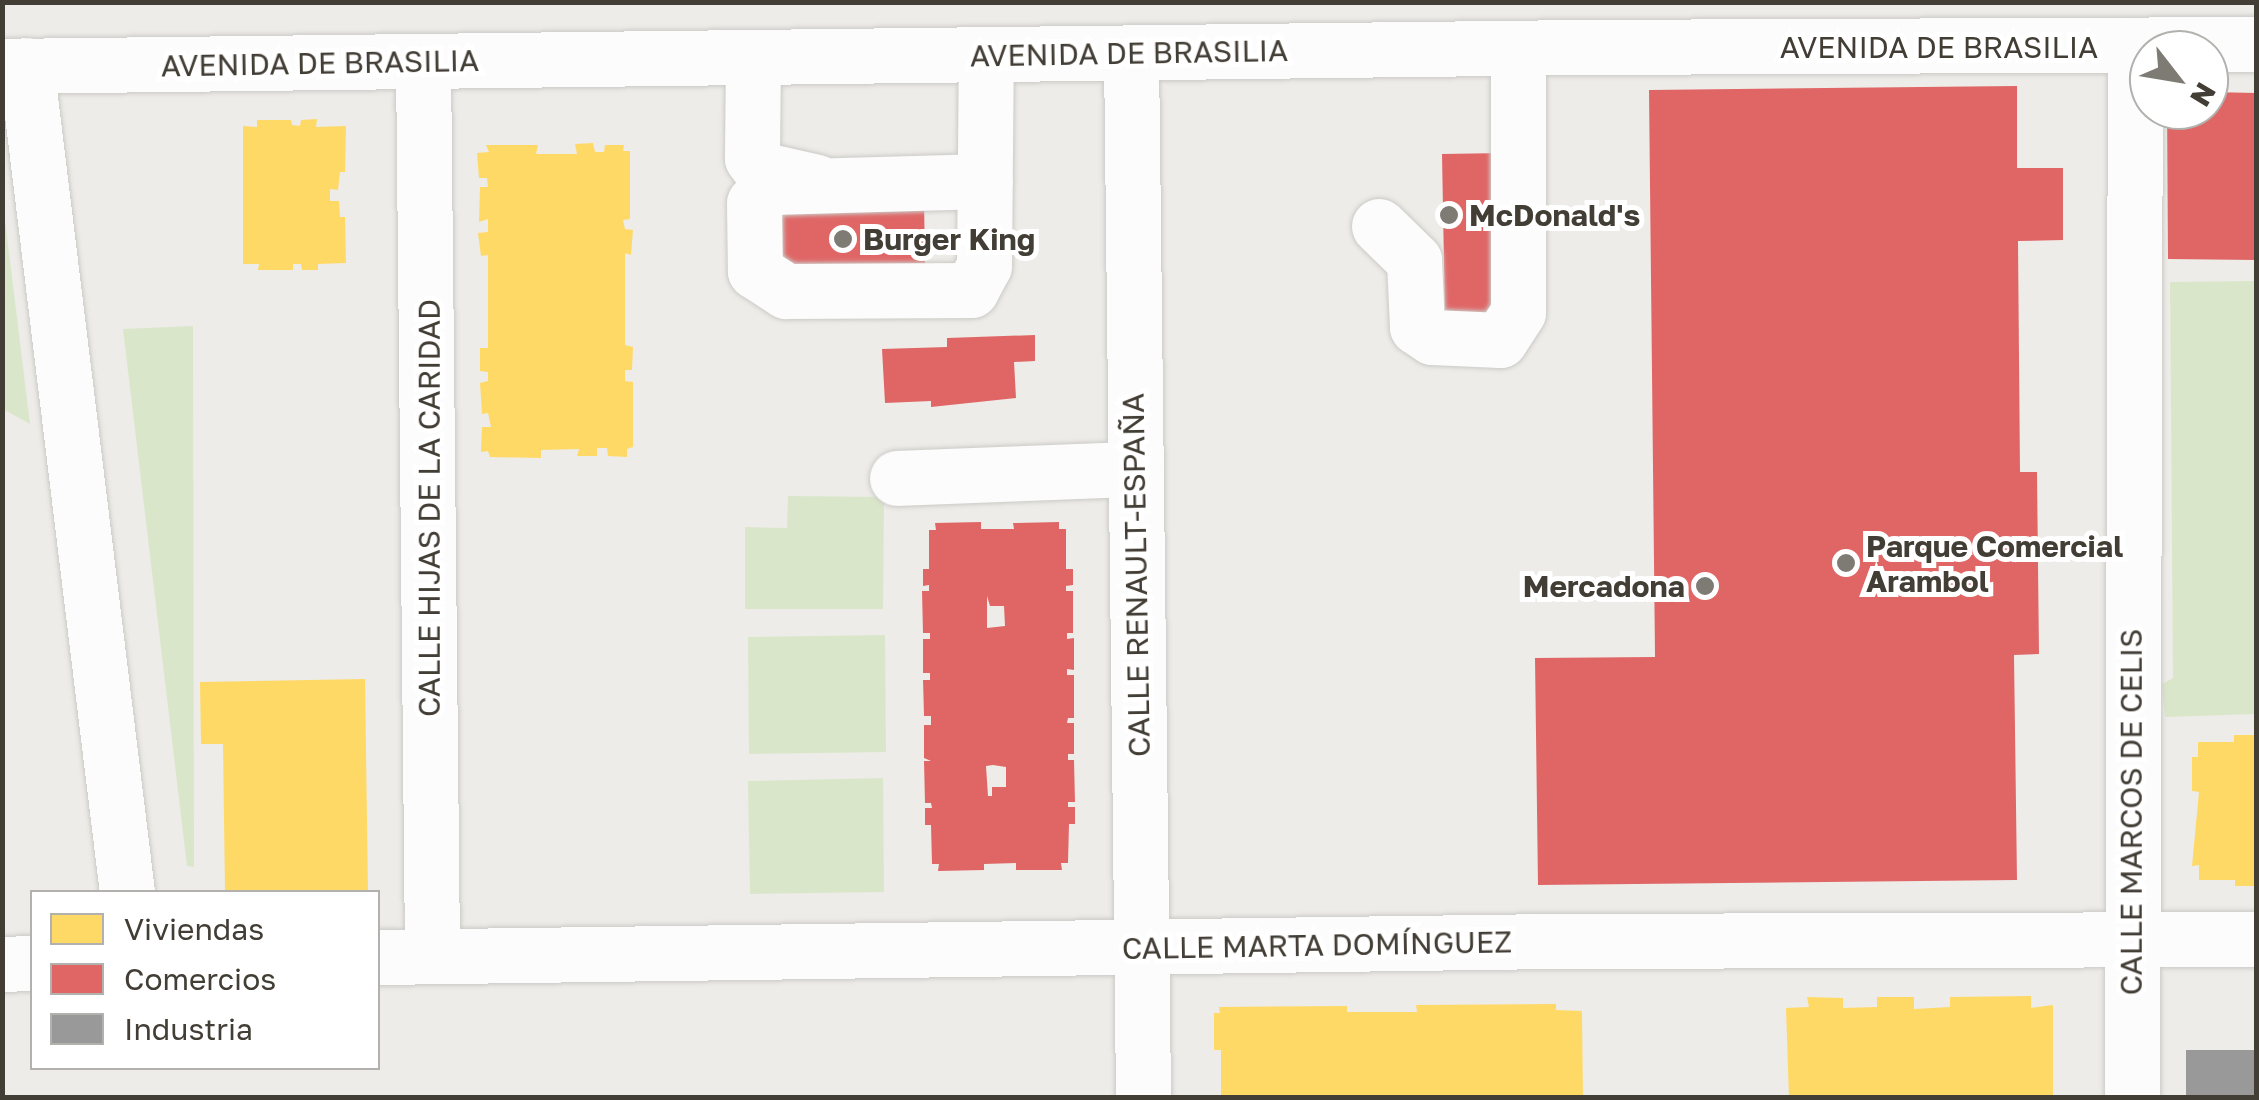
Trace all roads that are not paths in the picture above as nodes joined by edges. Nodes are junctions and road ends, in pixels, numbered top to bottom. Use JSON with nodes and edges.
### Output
{"nodes":[{"id":1,"x":2229,"y":44,"type":"edge"},
{"id":2,"x":2256,"y":44,"type":"edge"},
{"id":3,"x":2129,"y":46,"type":"edge"},
{"id":4,"x":1518,"y":48,"type":"junction"},
{"id":5,"x":1131,"y":52,"type":"junction"},
{"id":6,"x":986,"y":54,"type":"junction"},
{"id":7,"x":752,"y":57,"type":"junction"},
{"id":8,"x":424,"y":61,"type":"junction"},
{"id":9,"x":14,"y":66,"type":"edge"},
{"id":10,"x":2135,"y":130,"type":"edge"},
{"id":11,"x":984,"y":181,"type":"junction"},
{"id":12,"x":829,"y":186,"type":"junction"},
{"id":13,"x":1378,"y":226,"type":"dead end"},
{"id":14,"x":1134,"y":469,"type":"junction"},
{"id":15,"x":897,"y":478,"type":"dead end"},
{"id":16,"x":127,"y":890,"type":"edge"},
{"id":17,"x":2132,"y":938,"type":"junction"},
{"id":18,"x":2256,"y":938,"type":"edge"},
{"id":19,"x":1142,"y":948,"type":"junction"},
{"id":20,"x":380,"y":956,"type":"edge"},
{"id":21,"x":432,"y":956,"type":"junction"},
{"id":22,"x":30,"y":963,"type":"edge"},
{"id":23,"x":2,"y":964,"type":"edge"},
{"id":24,"x":1143,"y":1098,"type":"edge"},
{"id":25,"x":2132,"y":1098,"type":"edge"}],
"edges":[{"from":1,"to":2,"type":"street","name":"AVENIDA DE BRASILIA"},
{"from":3,"to":4,"type":"street","name":"AVENIDA DE BRASILIA"},
{"from":4,"to":5,"type":"street","name":"AVENIDA DE BRASILIA"},
{"from":4,"to":13,"type":"street"},
{"from":5,"to":6,"type":"street","name":"AVENIDA DE BRASILIA"},
{"from":5,"to":14,"type":"street","name":"CALLE RENAULT-ESPAÑA"},
{"from":6,"to":7,"type":"street","name":"AVENIDA DE BRASILIA"},
{"from":6,"to":11,"type":"street"},
{"from":7,"to":8,"type":"street","name":"AVENIDA DE BRASILIA"},
{"from":7,"to":12,"type":"street"},
{"from":8,"to":9,"type":"street","name":"AVENIDA DE BRASILIA"},
{"from":8,"to":21,"type":"street","name":"CALLE HIJAS DE LA CARIDAD"},
{"from":9,"to":16,"type":"street"},
{"from":10,"to":17,"type":"street","name":"CALLE MARCOS DE CELIS"},
{"from":11,"to":12,"type":"street"},
{"from":11,"to":12,"type":"street"},
{"from":14,"to":15,"type":"street"},
{"from":14,"to":19,"type":"street","name":"CALLE RENAULT-ESPAÑA"},
{"from":17,"to":18,"type":"street","name":"CALLE MARTA DOMÍNGUEZ"},
{"from":17,"to":19,"type":"street","name":"CALLE MARTA DOMÍNGUEZ"},
{"from":17,"to":25,"type":"street","name":"CALLE MARCOS DE CELIS"},
{"from":19,"to":21,"type":"street","name":"CALLE MARTA DOMÍNGUEZ"},
{"from":19,"to":24,"type":"street","name":"CALLE RENAULT-ESPAÑA"},
{"from":20,"to":21,"type":"street","name":"CALLE MARTA DOMÍNGUEZ"},
{"from":22,"to":23,"type":"street"}]}
